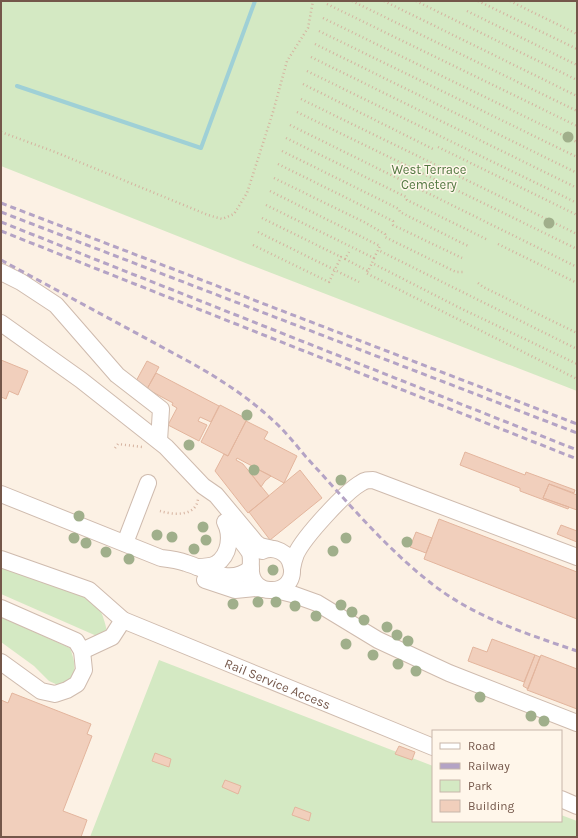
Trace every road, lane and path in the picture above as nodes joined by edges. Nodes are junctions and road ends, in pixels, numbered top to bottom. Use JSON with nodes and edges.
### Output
{"nodes":[{"id":1,"x":313,"y":1,"type":"edge"},
{"id":2,"x":352,"y":1,"type":"edge"},
{"id":3,"x":384,"y":1,"type":"edge"},
{"id":4,"x":416,"y":1,"type":"edge"},
{"id":5,"x":478,"y":1,"type":"edge"},
{"id":6,"x":510,"y":1,"type":"edge"},
{"id":7,"x":327,"y":4,"type":"dead end"},
{"id":8,"x":467,"y":11,"type":"dead end"},
{"id":9,"x":323,"y":18,"type":"dead end"},
{"id":10,"x":319,"y":31,"type":"dead end"},
{"id":11,"x":577,"y":34,"type":"edge"},
{"id":12,"x":315,"y":44,"type":"dead end"},
{"id":13,"x":577,"y":49,"type":"edge"},
{"id":14,"x":311,"y":57,"type":"dead end"},
{"id":15,"x":577,"y":65,"type":"edge"},
{"id":16,"x":307,"y":70,"type":"dead end"},
{"id":17,"x":577,"y":80,"type":"edge"},
{"id":18,"x":303,"y":84,"type":"dead end"},
{"id":19,"x":577,"y":96,"type":"edge"},
{"id":20,"x":302,"y":99,"type":"dead end"},
{"id":21,"x":577,"y":111,"type":"edge"},
{"id":22,"x":297,"y":112,"type":"dead end"},
{"id":23,"x":290,"y":124,"type":"dead end"},
{"id":24,"x":577,"y":126,"type":"edge"},
{"id":25,"x":1,"y":132,"type":"edge"},
{"id":26,"x":286,"y":138,"type":"dead end"},
{"id":27,"x":577,"y":142,"type":"edge"},
{"id":28,"x":438,"y":147,"type":"dead end"},
{"id":29,"x":433,"y":149,"type":"dead end"},
{"id":30,"x":282,"y":151,"type":"dead end"},
{"id":31,"x":577,"y":157,"type":"edge"},
{"id":32,"x":278,"y":164,"type":"dead end"},
{"id":33,"x":577,"y":173,"type":"edge"},
{"id":34,"x":274,"y":178,"type":"dead end"},
{"id":35,"x":577,"y":188,"type":"edge"},
{"id":36,"x":270,"y":191,"type":"dead end"},
{"id":37,"x":577,"y":203,"type":"edge"},
{"id":38,"x":266,"y":205,"type":"dead end"},
{"id":39,"x":577,"y":215,"type":"edge"},
{"id":40,"x":262,"y":218,"type":"dead end"},
{"id":41,"x":258,"y":232,"type":"dead end"},
{"id":42,"x":577,"y":234,"type":"edge"},
{"id":43,"x":488,"y":240,"type":"dead end"},
{"id":44,"x":498,"y":244,"type":"dead end"},
{"id":45,"x":254,"y":245,"type":"dead end"},
{"id":46,"x":468,"y":246,"type":"dead end"},
{"id":47,"x":378,"y":250,"type":"junction"},
{"id":48,"x":577,"y":250,"type":"edge"},
{"id":49,"x":349,"y":252,"type":"dead end"},
{"id":50,"x":341,"y":257,"type":"junction"},
{"id":51,"x":374,"y":258,"type":"junction"},
{"id":52,"x":462,"y":258,"type":"dead end"},
{"id":53,"x":345,"y":259,"type":"junction"},
{"id":54,"x":372,"y":263,"type":"junction"},
{"id":55,"x":577,"y":267,"type":"edge"},
{"id":56,"x":335,"y":270,"type":"junction"},
{"id":57,"x":368,"y":271,"type":"junction"},
{"id":58,"x":1,"y":272,"type":"edge"},
{"id":59,"x":465,"y":272,"type":"dead end"},
{"id":60,"x":359,"y":282,"type":"dead end"},
{"id":61,"x":478,"y":283,"type":"dead end"},
{"id":62,"x":577,"y":283,"type":"edge"},
{"id":63,"x":1,"y":323,"type":"edge"},
{"id":64,"x":577,"y":333,"type":"edge"},
{"id":65,"x":577,"y":349,"type":"edge"},
{"id":66,"x":577,"y":364,"type":"edge"},
{"id":67,"x":577,"y":379,"type":"edge"},
{"id":68,"x":153,"y":444,"type":"junction"},
{"id":69,"x":115,"y":448,"type":"dead end"},
{"id":70,"x":148,"y":483,"type":"dead end"},
{"id":71,"x":200,"y":490,"type":"junction"},
{"id":72,"x":1,"y":494,"type":"edge"},
{"id":73,"x":160,"y":511,"type":"dead end"},
{"id":74,"x":222,"y":515,"type":"junction"},
{"id":75,"x":317,"y":524,"type":"junction"},
{"id":76,"x":125,"y":543,"type":"junction"},
{"id":77,"x":274,"y":549,"type":"junction"},
{"id":78,"x":577,"y":557,"type":"edge"},
{"id":79,"x":162,"y":558,"type":"junction"},
{"id":80,"x":1,"y":559,"type":"edge"},
{"id":81,"x":251,"y":566,"type":"junction"},
{"id":82,"x":197,"y":567,"type":"junction"},
{"id":83,"x":292,"y":570,"type":"junction"},
{"id":84,"x":269,"y":590,"type":"junction"},
{"id":85,"x":317,"y":603,"type":"junction"},
{"id":86,"x":1,"y":608,"type":"edge"},
{"id":87,"x":122,"y":620,"type":"junction"},
{"id":88,"x":82,"y":651,"type":"junction"},
{"id":89,"x":1,"y":662,"type":"edge"},
{"id":90,"x":577,"y":723,"type":"edge"},
{"id":91,"x":432,"y":747,"type":"edge"},
{"id":92,"x":562,"y":799,"type":"edge"},
{"id":93,"x":577,"y":806,"type":"edge"}],
"edges":[{"from":1,"to":25,"type":"path"},
{"from":2,"to":21,"type":"path"},
{"from":3,"to":19,"type":"path"},
{"from":4,"to":17,"type":"path"},
{"from":5,"to":13,"type":"path"},
{"from":6,"to":11,"type":"path"},
{"from":7,"to":24,"type":"path"},
{"from":8,"to":15,"type":"path"},
{"from":9,"to":27,"type":"path"},
{"from":10,"to":31,"type":"path"},
{"from":12,"to":33,"type":"path"},
{"from":14,"to":35,"type":"path"},
{"from":16,"to":37,"type":"path"},
{"from":18,"to":29,"type":"path"},
{"from":20,"to":42,"type":"path"},
{"from":22,"to":48,"type":"path"},
{"from":23,"to":55,"type":"path"},
{"from":26,"to":43,"type":"path"},
{"from":28,"to":39,"type":"path"},
{"from":30,"to":46,"type":"path"},
{"from":32,"to":52,"type":"path"},
{"from":34,"to":59,"type":"path"},
{"from":36,"to":47,"type":"path"},
{"from":38,"to":51,"type":"path"},
{"from":40,"to":50,"type":"path"},
{"from":41,"to":56,"type":"path"},
{"from":44,"to":62,"type":"path"},
{"from":45,"to":56,"type":"path"},
{"from":47,"to":51,"type":"path"},
{"from":47,"to":65,"type":"path"},
{"from":49,"to":53,"type":"path"},
{"from":50,"to":53,"type":"path"},
{"from":50,"to":56,"type":"path"},
{"from":51,"to":54,"type":"path"},
{"from":53,"to":57,"type":"path"},
{"from":54,"to":57,"type":"path"},
{"from":54,"to":66,"type":"path"},
{"from":56,"to":60,"type":"path"},
{"from":57,"to":67,"type":"path"},
{"from":58,"to":68,"type":"street"},
{"from":61,"to":64,"type":"path"},
{"from":63,"to":68,"type":"street"},
{"from":68,"to":69,"type":"path"},
{"from":68,"to":71,"type":"street"},
{"from":70,"to":76,"type":"street"},
{"from":71,"to":73,"type":"path"},
{"from":71,"to":74,"type":"street"},
{"from":71,"to":77,"type":"street"},
{"from":72,"to":76,"type":"street"},
{"from":74,"to":81,"type":"street"},
{"from":74,"to":82,"type":"street"},
{"from":75,"to":77,"type":"street"},
{"from":75,"to":78,"type":"street"},
{"from":75,"to":83,"type":"street"},
{"from":76,"to":79,"type":"street"},
{"from":77,"to":81,"type":"street"},
{"from":77,"to":83,"type":"street"},
{"from":79,"to":82,"type":"street"},
{"from":79,"to":84,"type":"street"},
{"from":80,"to":87,"type":"street","name":"Rail Service Access"},
{"from":81,"to":82,"type":"street"},
{"from":81,"to":84,"type":"street"},
{"from":83,"to":84,"type":"street"},
{"from":83,"to":85,"type":"street"},
{"from":84,"to":85,"type":"street"},
{"from":85,"to":90,"type":"street"},
{"from":86,"to":88,"type":"street"},
{"from":87,"to":88,"type":"street"},
{"from":87,"to":91,"type":"street","name":"Rail Service Access"},
{"from":88,"to":89,"type":"street"},
{"from":92,"to":93,"type":"street"}]}
